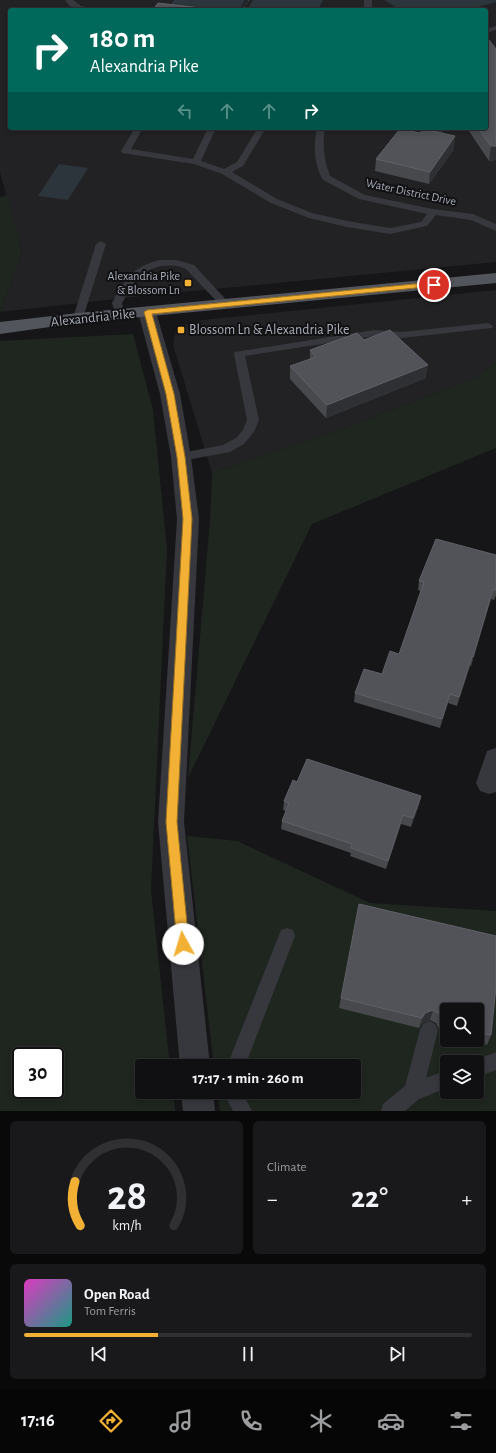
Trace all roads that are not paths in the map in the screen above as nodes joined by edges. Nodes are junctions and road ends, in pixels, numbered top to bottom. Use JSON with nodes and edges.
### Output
{"nodes":[{"id":1,"x":69,"y":0,"type":"edge"},
{"id":2,"x":81,"y":8,"type":"edge"},
{"id":3,"x":138,"y":130,"type":"edge"},
{"id":4,"x":212,"y":130,"type":"edge"},
{"id":5,"x":320,"y":130,"type":"edge"},
{"id":6,"x":437,"y":130,"type":"edge"},
{"id":7,"x":260,"y":131,"type":"dead end"},
{"id":8,"x":444,"y":140,"type":"edge"},
{"id":9,"x":196,"y":162,"type":"junction"},
{"id":10,"x":225,"y":172,"type":"junction"},
{"id":11,"x":433,"y":212,"type":"junction"},
{"id":12,"x":496,"y":228,"type":"edge"},
{"id":13,"x":101,"y":244,"type":"dead end"},
{"id":14,"x":496,"y":278,"type":"edge"},
{"id":15,"x":226,"y":305,"type":"junction"},
{"id":16,"x":147,"y":312,"type":"junction"},
{"id":17,"x":120,"y":316,"type":"junction"},
{"id":18,"x":78,"y":318,"type":"junction"},
{"id":19,"x":488,"y":326,"type":"dead end"},
{"id":20,"x":0,"y":328,"type":"edge"},
{"id":21,"x":181,"y":457,"type":"junction"},
{"id":22,"x":496,"y":758,"type":"edge"},
{"id":23,"x":489,"y":783,"type":"dead end"},
{"id":24,"x":288,"y":936,"type":"dead end"},
{"id":25,"x":430,"y":1030,"type":"edge"},
{"id":26,"x":194,"y":1059,"type":"edge"},
{"id":27,"x":239,"y":1059,"type":"edge"},
{"id":28,"x":496,"y":1061,"type":"edge"},
{"id":29,"x":484,"y":1065,"type":"edge"},
{"id":30,"x":440,"y":1082,"type":"edge"},
{"id":31,"x":413,"y":1092,"type":"junction"},
{"id":32,"x":198,"y":1099,"type":"edge"},
{"id":33,"x":236,"y":1099,"type":"edge"},
{"id":34,"x":199,"y":1111,"type":"edge"},
{"id":35,"x":243,"y":1111,"type":"edge"},
{"id":36,"x":390,"y":1111,"type":"edge"}],
"edges":[{"from":1,"to":2,"type":"lane"},
{"from":3,"to":9,"type":"lane"},
{"from":4,"to":9,"type":"lane"},
{"from":5,"to":11,"type":"lane","name":"Water District Drive"},
{"from":6,"to":8,"type":"lane"},
{"from":7,"to":10,"type":"lane"},
{"from":9,"to":10,"type":"lane"},
{"from":10,"to":11,"type":"lane"},
{"from":11,"to":12,"type":"lane","name":"Water District Drive"},
{"from":13,"to":18,"type":"lane"},
{"from":14,"to":15,"type":"main road","name":"Alexandria Pike"},
{"from":15,"to":16,"type":"main road","name":"Alexandria Pike"},
{"from":15,"to":17,"type":"lane"},
{"from":16,"to":17,"type":"main road","name":"Alexandria Pike"},
{"from":16,"to":21,"type":"street"},
{"from":17,"to":18,"type":"main road","name":"Alexandria Pike"},
{"from":18,"to":20,"type":"main road","name":"Alexandria Pike"},
{"from":19,"to":21,"type":"lane"},
{"from":21,"to":26,"type":"street"},
{"from":22,"to":23,"type":"street"},
{"from":24,"to":27,"type":"lane"},
{"from":25,"to":31,"type":"lane"},
{"from":28,"to":29,"type":"lane"},
{"from":30,"to":31,"type":"lane"},
{"from":31,"to":36,"type":"lane"},
{"from":32,"to":34,"type":"street"},
{"from":33,"to":35,"type":"lane"}]}
